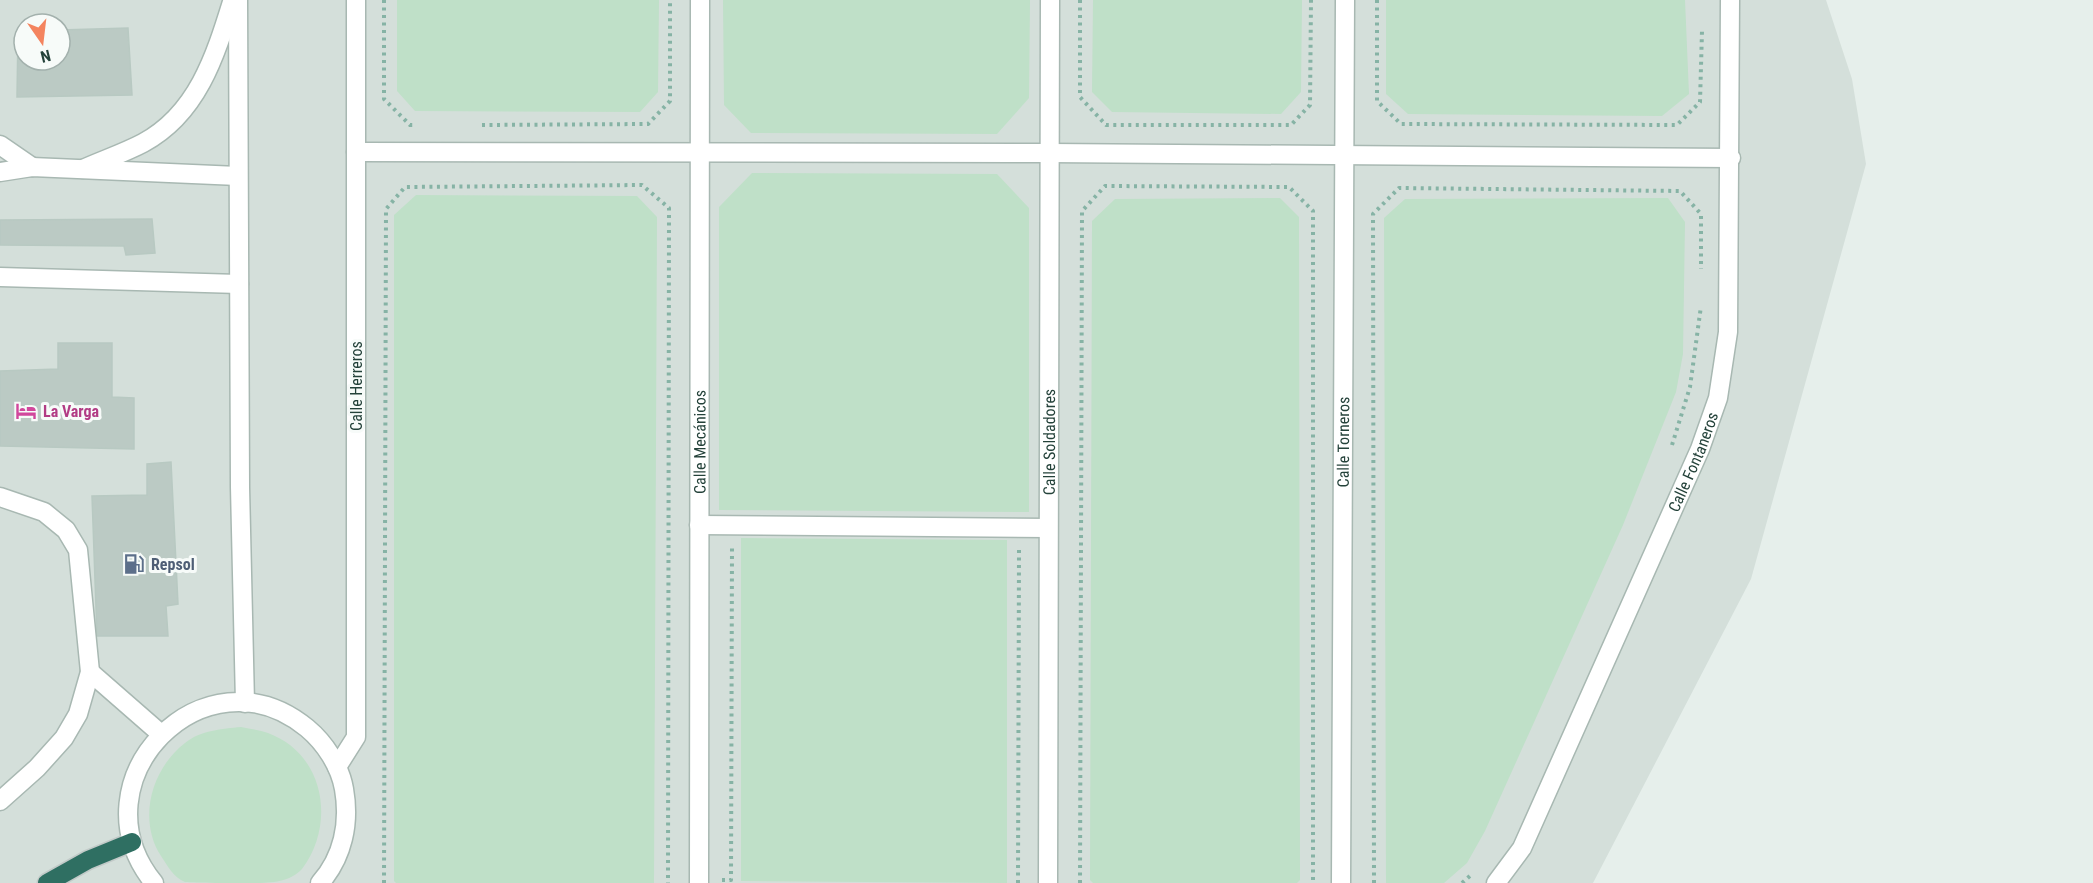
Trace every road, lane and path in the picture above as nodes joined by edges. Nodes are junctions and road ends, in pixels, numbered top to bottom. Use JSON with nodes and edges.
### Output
{"nodes":[{"id":1,"x":232,"y":0,"type":"edge"},
{"id":2,"x":238,"y":0,"type":"edge"},
{"id":3,"x":356,"y":0,"type":"edge"},
{"id":4,"x":384,"y":0,"type":"edge"},
{"id":5,"x":670,"y":0,"type":"edge"},
{"id":6,"x":700,"y":0,"type":"edge"},
{"id":7,"x":1050,"y":0,"type":"edge"},
{"id":8,"x":1080,"y":0,"type":"edge"},
{"id":9,"x":1311,"y":0,"type":"edge"},
{"id":10,"x":1345,"y":0,"type":"edge"},
{"id":11,"x":1377,"y":0,"type":"edge"},
{"id":12,"x":1730,"y":0,"type":"edge"},
{"id":13,"x":1702,"y":24,"type":"dead end"},
{"id":14,"x":415,"y":125,"type":"dead end"},
{"id":15,"x":474,"y":125,"type":"dead end"},
{"id":16,"x":0,"y":145,"type":"edge"},
{"id":17,"x":356,"y":152,"type":"junction"},
{"id":18,"x":700,"y":153,"type":"junction"},
{"id":19,"x":1050,"y":153,"type":"junction"},
{"id":20,"x":1343,"y":157,"type":"junction"},
{"id":21,"x":1731,"y":158,"type":"junction"},
{"id":22,"x":32,"y":167,"type":"junction"},
{"id":23,"x":83,"y":169,"type":"junction"},
{"id":24,"x":0,"y":172,"type":"edge"},
{"id":25,"x":238,"y":176,"type":"junction"},
{"id":26,"x":1701,"y":271,"type":"dead end"},
{"id":27,"x":0,"y":277,"type":"edge"},
{"id":28,"x":239,"y":284,"type":"junction"},
{"id":29,"x":1701,"y":294,"type":"dead end"},
{"id":30,"x":1668,"y":455,"type":"dead end"},
{"id":31,"x":0,"y":497,"type":"edge"},
{"id":32,"x":699,"y":525,"type":"junction"},
{"id":33,"x":1048,"y":528,"type":"junction"},
{"id":34,"x":1020,"y":541,"type":"dead end"},
{"id":35,"x":90,"y":672,"type":"junction"},
{"id":36,"x":245,"y":703,"type":"junction"},
{"id":37,"x":161,"y":734,"type":"junction"},
{"id":38,"x":337,"y":767,"type":"junction"},
{"id":39,"x":0,"y":801,"type":"edge"},
{"id":40,"x":132,"y":842,"type":"junction"},
{"id":41,"x":1475,"y":872,"type":"dead end"},
{"id":42,"x":47,"y":883,"type":"edge"},
{"id":43,"x":154,"y":883,"type":"edge"},
{"id":44,"x":320,"y":883,"type":"edge"},
{"id":45,"x":384,"y":883,"type":"edge"},
{"id":46,"x":668,"y":883,"type":"edge"},
{"id":47,"x":699,"y":883,"type":"edge"},
{"id":48,"x":1018,"y":883,"type":"edge"},
{"id":49,"x":1048,"y":883,"type":"edge"},
{"id":50,"x":1080,"y":883,"type":"edge"},
{"id":51,"x":1312,"y":883,"type":"edge"},
{"id":52,"x":1341,"y":883,"type":"edge"},
{"id":53,"x":1374,"y":883,"type":"edge"},
{"id":54,"x":1462,"y":883,"type":"edge"},
{"id":55,"x":1496,"y":883,"type":"edge"}],
"edges":[{"from":1,"to":23,"type":"street"},
{"from":2,"to":25,"type":"street"},
{"from":3,"to":17,"type":"street","name":"Calle Herreros"},
{"from":4,"to":14,"type":"path"},
{"from":5,"to":15,"type":"path"},
{"from":6,"to":18,"type":"street","name":"Calle Mecánicos"},
{"from":7,"to":19,"type":"street","name":"Calle Soldadores"},
{"from":8,"to":9,"type":"path"},
{"from":10,"to":20,"type":"street","name":"Calle Torneros"},
{"from":11,"to":13,"type":"path"},
{"from":12,"to":21,"type":"street","name":"Calle Fontaneros"},
{"from":16,"to":22,"type":"street"},
{"from":17,"to":18,"type":"street"},
{"from":17,"to":38,"type":"street","name":"Calle Herreros"},
{"from":18,"to":19,"type":"street"},
{"from":18,"to":32,"type":"street","name":"Calle Mecánicos"},
{"from":19,"to":20,"type":"street"},
{"from":19,"to":33,"type":"street","name":"Calle Soldadores"},
{"from":20,"to":21,"type":"street"},
{"from":20,"to":52,"type":"street","name":"Calle Torneros"},
{"from":21,"to":55,"type":"street","name":"Calle Fontaneros"},
{"from":22,"to":23,"type":"street"},
{"from":22,"to":24,"type":"street"},
{"from":23,"to":25,"type":"street"},
{"from":25,"to":28,"type":"street"},
{"from":26,"to":53,"type":"path"},
{"from":27,"to":28,"type":"street"},
{"from":28,"to":36,"type":"street"},
{"from":29,"to":30,"type":"path"},
{"from":31,"to":35,"type":"street"},
{"from":32,"to":33,"type":"street"},
{"from":32,"to":47,"type":"street","name":"Calle Mecánicos"},
{"from":33,"to":49,"type":"street","name":"Calle Soldadores"},
{"from":34,"to":48,"type":"path"},
{"from":35,"to":37,"type":"street"},
{"from":35,"to":39,"type":"street"},
{"from":36,"to":37,"type":"street"},
{"from":36,"to":38,"type":"street"},
{"from":37,"to":40,"type":"street"},
{"from":38,"to":44,"type":"street"},
{"from":40,"to":42,"type":"highway"},
{"from":40,"to":43,"type":"street"},
{"from":41,"to":54,"type":"path"},
{"from":45,"to":46,"type":"path"},
{"from":50,"to":51,"type":"path"}]}
